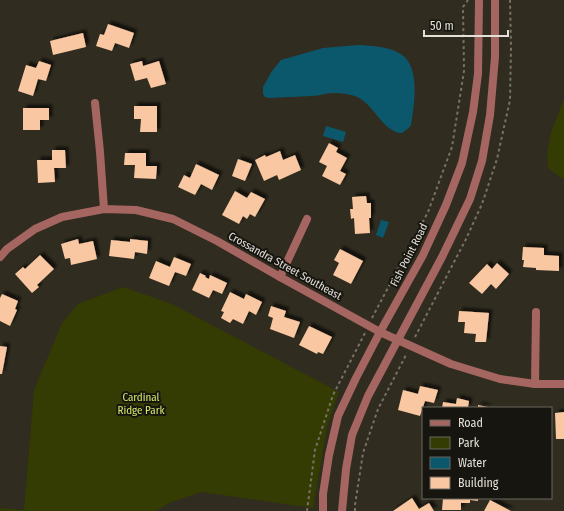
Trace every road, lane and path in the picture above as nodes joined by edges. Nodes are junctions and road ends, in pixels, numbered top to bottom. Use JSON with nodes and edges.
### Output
{"nodes":[{"id":1,"x":468,"y":0,"type":"edge"},
{"id":2,"x":479,"y":0,"type":"edge"},
{"id":3,"x":495,"y":0,"type":"edge"},
{"id":4,"x":95,"y":103,"type":"dead end"},
{"id":5,"x":104,"y":209,"type":"junction"},
{"id":6,"x":307,"y":219,"type":"dead end"},
{"id":7,"x":0,"y":258,"type":"edge"},
{"id":8,"x":280,"y":277,"type":"junction"},
{"id":9,"x":536,"y":312,"type":"dead end"},
{"id":10,"x":368,"y":325,"type":"junction"},
{"id":11,"x":380,"y":332,"type":"junction"},
{"id":12,"x":398,"y":339,"type":"junction"},
{"id":13,"x":535,"y":384,"type":"junction"},
{"id":14,"x":564,"y":384,"type":"edge"},
{"id":15,"x":307,"y":511,"type":"edge"},
{"id":16,"x":323,"y":511,"type":"edge"},
{"id":17,"x":342,"y":511,"type":"edge"}],
"edges":[{"from":1,"to":10,"type":"path"},
{"from":2,"to":11,"type":"street","name":"Fish Point Road"},
{"from":3,"to":12,"type":"street"},
{"from":4,"to":5,"type":"street"},
{"from":5,"to":7,"type":"street","name":"Crossandra Street Southeast"},
{"from":5,"to":8,"type":"street","name":"Crossandra Street Southeast"},
{"from":6,"to":8,"type":"street"},
{"from":8,"to":10,"type":"street","name":"Crossandra Street Southeast"},
{"from":9,"to":13,"type":"street"},
{"from":10,"to":11,"type":"street","name":"Crossandra Street Southeast"},
{"from":10,"to":15,"type":"path"},
{"from":11,"to":12,"type":"street","name":"Crossandra Street Southeast"},
{"from":11,"to":16,"type":"street","name":"Fish Point Road"},
{"from":12,"to":13,"type":"street","name":"Crossandra Street Southeast"},
{"from":12,"to":17,"type":"street"},
{"from":13,"to":14,"type":"street","name":"Crossandra Street Southeast"}]}
